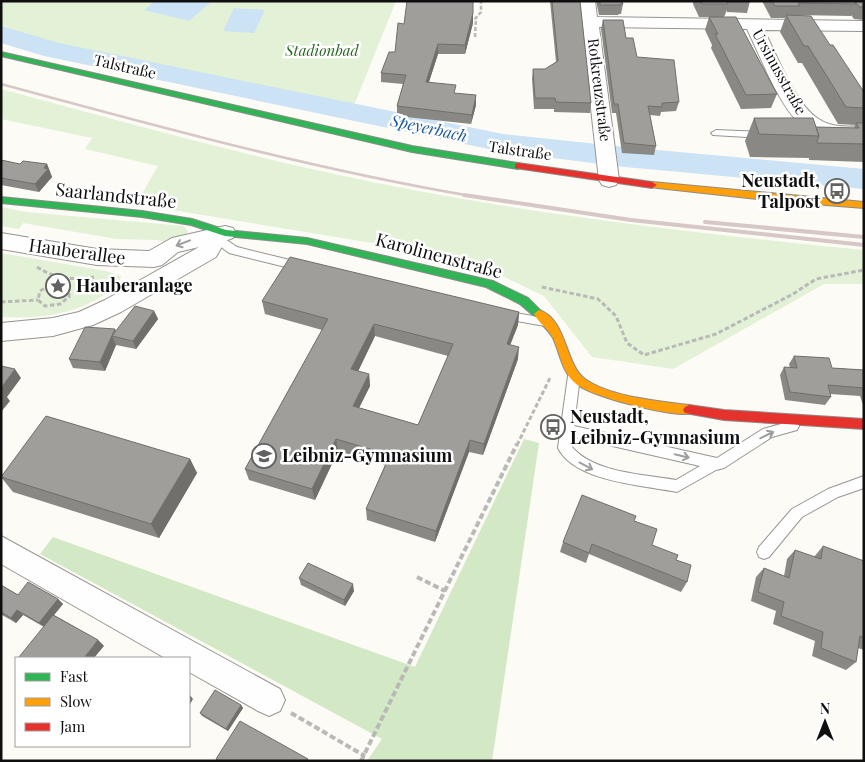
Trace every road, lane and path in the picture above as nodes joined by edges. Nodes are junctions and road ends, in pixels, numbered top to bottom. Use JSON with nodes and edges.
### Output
{"nodes":[{"id":1,"x":481,"y":1,"type":"edge"},
{"id":2,"x":587,"y":1,"type":"edge"},
{"id":3,"x":476,"y":17,"type":"junction"},
{"id":4,"x":462,"y":20,"type":"edge"},
{"id":5,"x":590,"y":22,"type":"junction"},
{"id":6,"x":752,"y":23,"type":"junction"},
{"id":7,"x":864,"y":26,"type":"edge"},
{"id":8,"x":475,"y":38,"type":"dead end"},
{"id":9,"x":1,"y":54,"type":"edge"},
{"id":10,"x":716,"y":133,"type":"dead end"},
{"id":11,"x":864,"y":133,"type":"edge"},
{"id":12,"x":775,"y":136,"type":"edge"},
{"id":13,"x":608,"y":164,"type":"junction"},
{"id":14,"x":1,"y":200,"type":"edge"},
{"id":15,"x":864,"y":205,"type":"edge"},
{"id":16,"x":220,"y":235,"type":"junction"},
{"id":17,"x":1,"y":241,"type":"edge"},
{"id":18,"x":162,"y":266,"type":"junction"},
{"id":19,"x":310,"y":269,"type":"edge"},
{"id":20,"x":864,"y":270,"type":"edge"},
{"id":21,"x":48,"y":275,"type":"dead end"},
{"id":22,"x":64,"y":278,"type":"junction"},
{"id":23,"x":85,"y":279,"type":"dead end"},
{"id":24,"x":61,"y":284,"type":"junction"},
{"id":25,"x":533,"y":285,"type":"dead end"},
{"id":26,"x":38,"y":300,"type":"junction"},
{"id":27,"x":1,"y":302,"type":"edge"},
{"id":28,"x":494,"y":313,"type":"edge"},
{"id":29,"x":550,"y":323,"type":"junction"},
{"id":30,"x":1,"y":332,"type":"edge"},
{"id":31,"x":569,"y":359,"type":"junction"},
{"id":32,"x":574,"y":376,"type":"junction"},
{"id":33,"x":809,"y":420,"type":"junction"},
{"id":34,"x":863,"y":425,"type":"edge"},
{"id":35,"x":566,"y":430,"type":"junction"},
{"id":36,"x":719,"y":464,"type":"junction"},
{"id":37,"x":864,"y":482,"type":"edge"},
{"id":38,"x":1,"y":549,"type":"edge"},
{"id":39,"x":764,"y":552,"type":"dead end"},
{"id":40,"x":417,"y":577,"type":"dead end"},
{"id":41,"x":446,"y":592,"type":"junction"},
{"id":42,"x":268,"y":700,"type":"joint"},
{"id":43,"x":365,"y":756,"type":"junction"},
{"id":44,"x":361,"y":761,"type":"edge"}],
"edges":[{"from":1,"to":3,"type":"path"},
{"from":2,"to":5,"type":"street","name":"Rotkreuzstraße"},
{"from":3,"to":4,"type":"path"},
{"from":3,"to":8,"type":"path"},
{"from":5,"to":6,"type":"street"},
{"from":5,"to":13,"type":"street","name":"Rotkreuzstraße"},
{"from":6,"to":7,"type":"street"},
{"from":6,"to":11,"type":"street","name":"Ursinusstraße"},
{"from":9,"to":13,"type":"main road","name":"Talstraße"},
{"from":10,"to":12,"type":"lane"},
{"from":13,"to":15,"type":"main road","name":"Talstraße"},
{"from":14,"to":16,"type":"main road","name":"Saarlandstraße"},
{"from":16,"to":18,"type":"street"},
{"from":16,"to":19,"type":"lane"},
{"from":16,"to":29,"type":"main road","name":"Karolinenstraße"},
{"from":17,"to":18,"type":"street","name":"Hauberallee"},
{"from":18,"to":30,"type":"street"},
{"from":20,"to":25,"type":"path"},
{"from":21,"to":22,"type":"path"},
{"from":22,"to":23,"type":"path"},
{"from":22,"to":24,"type":"path"},
{"from":24,"to":26,"type":"path"},
{"from":24,"to":26,"type":"path"},
{"from":26,"to":27,"type":"path"},
{"from":28,"to":29,"type":"lane"},
{"from":29,"to":31,"type":"main road","name":"Karolinenstraße"},
{"from":31,"to":32,"type":"main road","name":"Karolinenstraße"},
{"from":31,"to":41,"type":"path"},
{"from":32,"to":33,"type":"main road"},
{"from":32,"to":35,"type":"lane"},
{"from":33,"to":34,"type":"main road"},
{"from":36,"to":33,"type":"lane","one_way":true},
{"from":35,"to":36,"type":"lane","one_way":true},
{"from":35,"to":36,"type":"lane","one_way":true},
{"from":37,"to":39,"type":"lane"},
{"from":38,"to":42,"type":"street"},
{"from":40,"to":41,"type":"path"},
{"from":41,"to":43,"type":"path"},
{"from":42,"to":43,"type":"path"},
{"from":43,"to":44,"type":"path"}]}
